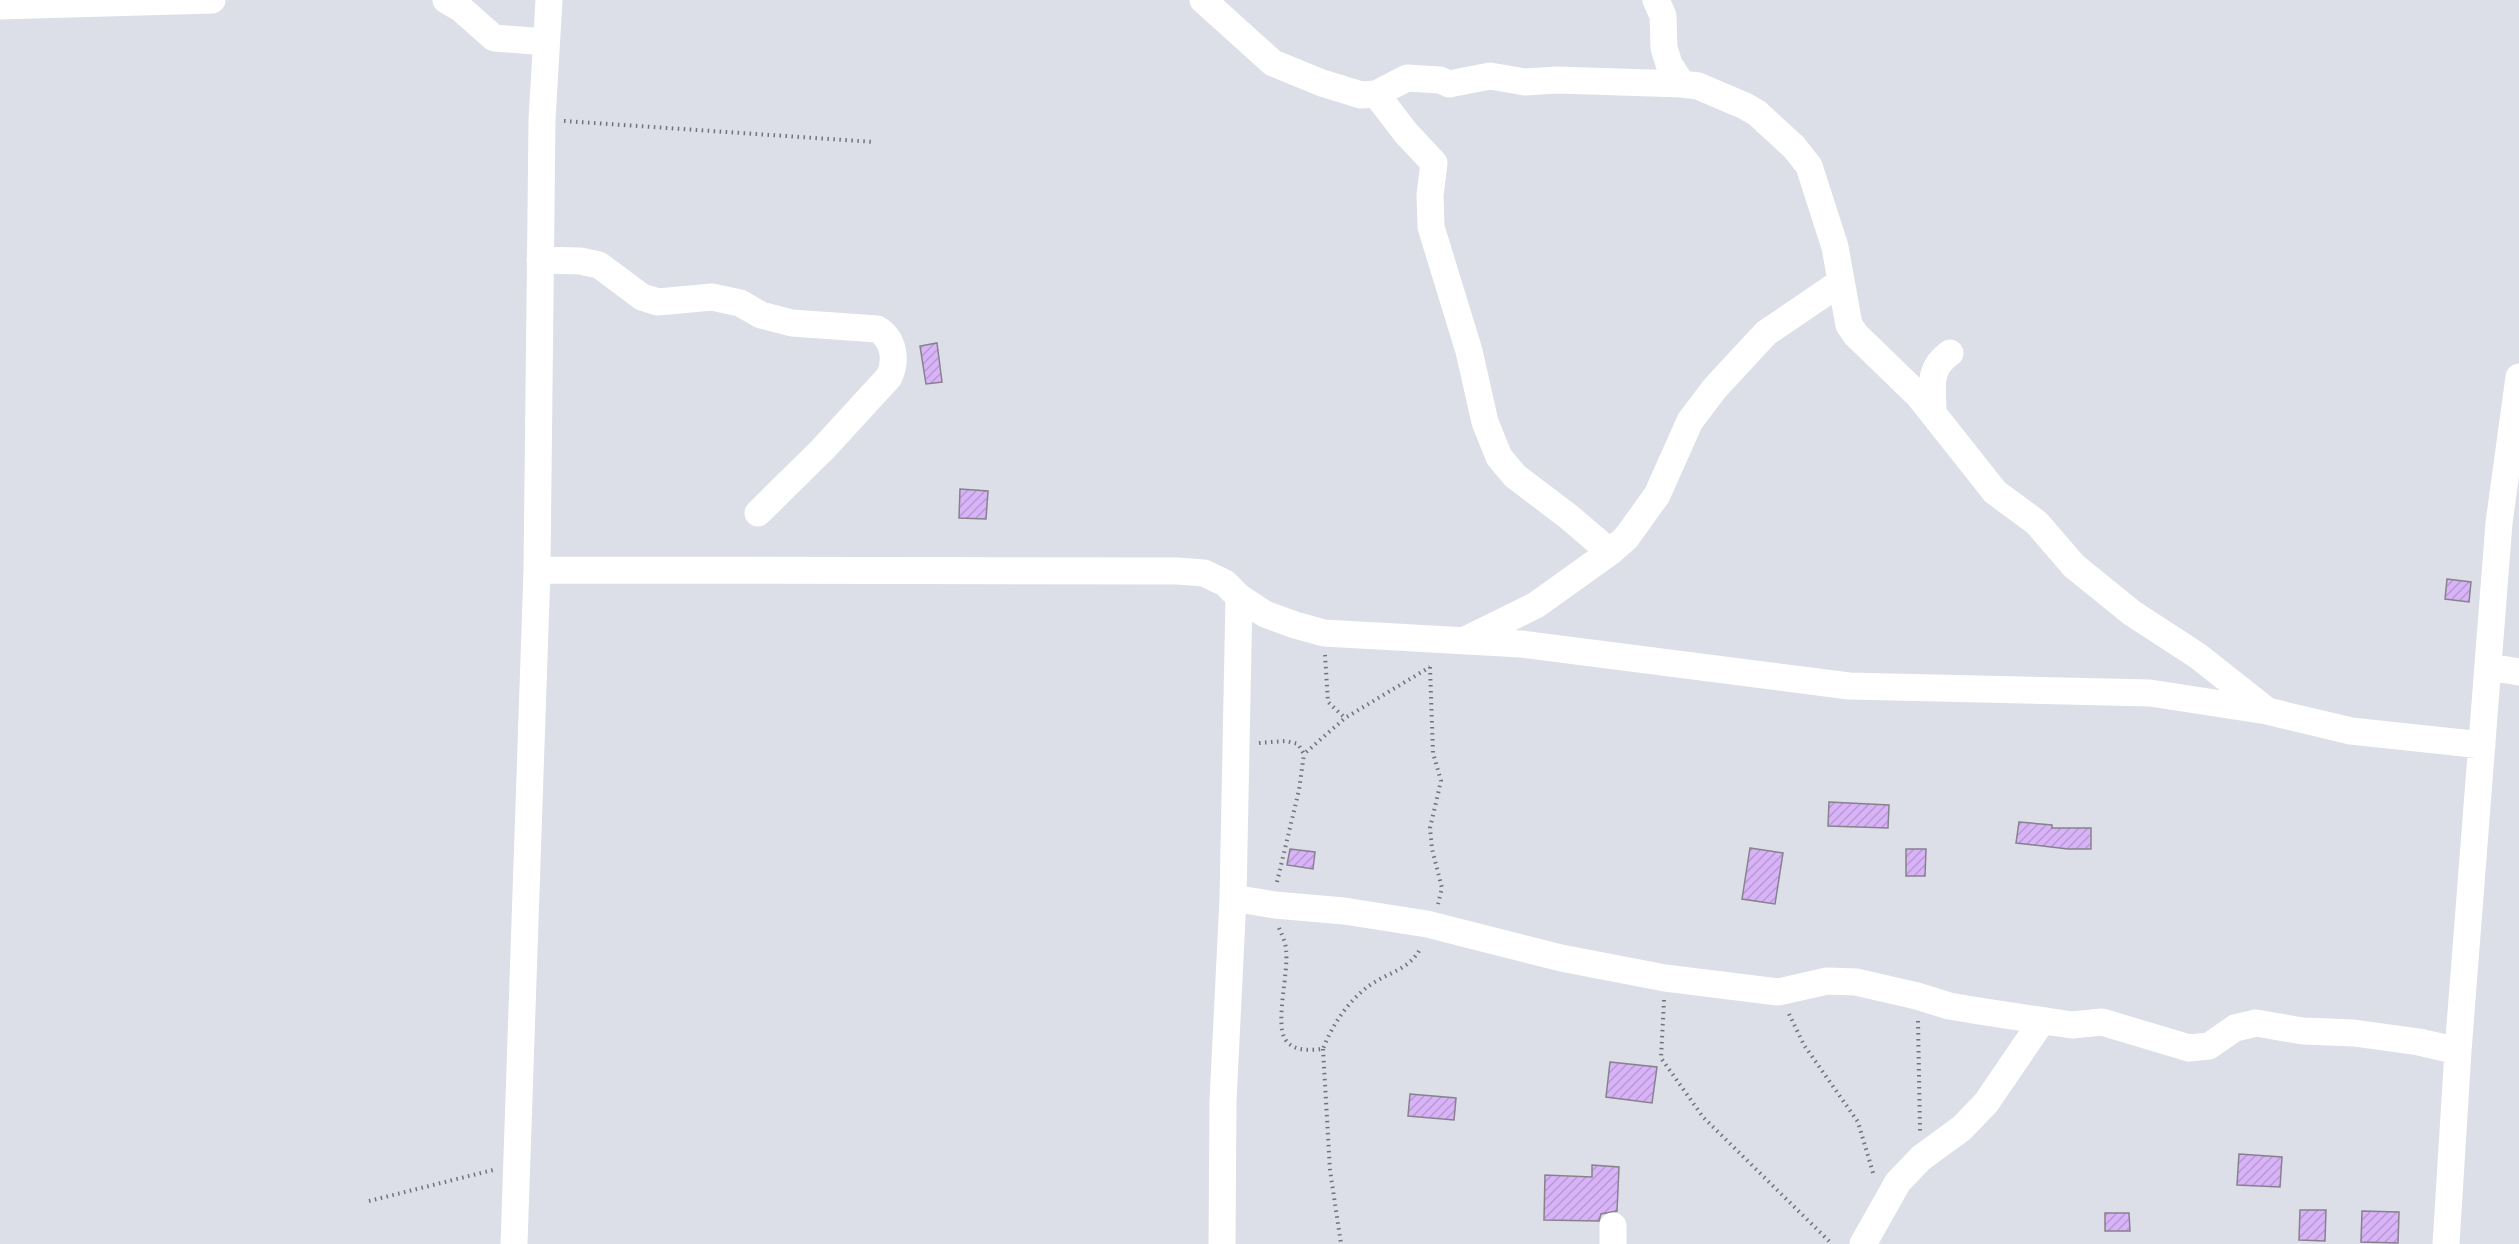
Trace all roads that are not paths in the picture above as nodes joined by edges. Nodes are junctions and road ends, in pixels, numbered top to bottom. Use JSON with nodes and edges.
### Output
{"nodes":[{"id":1,"x":212,"y":0,"type":"edge"},
{"id":2,"x":446,"y":0,"type":"edge"},
{"id":3,"x":549,"y":0,"type":"edge"},
{"id":4,"x":1203,"y":0,"type":"edge"},
{"id":5,"x":1656,"y":0,"type":"edge"},
{"id":6,"x":0,"y":6,"type":"edge"},
{"id":7,"x":546,"y":42,"type":"junction"},
{"id":8,"x":1682,"y":84,"type":"junction"},
{"id":9,"x":1376,"y":94,"type":"junction"},
{"id":10,"x":540,"y":260,"type":"junction"},
{"id":11,"x":1841,"y":282,"type":"junction"},
{"id":12,"x":1950,"y":353,"type":"dead end"},
{"id":13,"x":2519,"y":376,"type":"edge"},
{"id":14,"x":1933,"y":412,"type":"junction"},
{"id":15,"x":758,"y":513,"type":"dead end"},
{"id":16,"x":1610,"y":552,"type":"junction"},
{"id":17,"x":537,"y":570,"type":"junction"},
{"id":18,"x":1239,"y":597,"type":"junction"},
{"id":19,"x":1463,"y":641,"type":"junction"},
{"id":20,"x":2489,"y":667,"type":"junction"},
{"id":21,"x":2519,"y":672,"type":"edge"},
{"id":22,"x":2267,"y":711,"type":"junction"},
{"id":23,"x":2482,"y":745,"type":"junction"},
{"id":24,"x":1233,"y":898,"type":"junction"},
{"id":25,"x":2042,"y":1021,"type":"junction"},
{"id":26,"x":2458,"y":1051,"type":"junction"},
{"id":27,"x":514,"y":1244,"type":"edge"},
{"id":28,"x":1222,"y":1244,"type":"edge"},
{"id":29,"x":1863,"y":1244,"type":"edge"},
{"id":30,"x":2446,"y":1244,"type":"edge"}],
"edges":[{"from":1,"to":6,"type":"street"},
{"from":2,"to":7,"type":"street"},
{"from":3,"to":7,"type":"street"},
{"from":4,"to":9,"type":"street"},
{"from":5,"to":8,"type":"street"},
{"from":7,"to":10,"type":"street"},
{"from":8,"to":9,"type":"street"},
{"from":8,"to":11,"type":"street"},
{"from":9,"to":16,"type":"street"},
{"from":10,"to":15,"type":"street"},
{"from":10,"to":17,"type":"street"},
{"from":11,"to":14,"type":"street"},
{"from":11,"to":16,"type":"street"},
{"from":12,"to":14,"type":"street"},
{"from":13,"to":20,"type":"street"},
{"from":14,"to":22,"type":"street"},
{"from":16,"to":19,"type":"street"},
{"from":17,"to":18,"type":"street"},
{"from":17,"to":27,"type":"street"},
{"from":18,"to":19,"type":"street"},
{"from":18,"to":24,"type":"street"},
{"from":19,"to":22,"type":"street"},
{"from":20,"to":21,"type":"street"},
{"from":20,"to":23,"type":"street"},
{"from":22,"to":23,"type":"street"},
{"from":23,"to":26,"type":"street"},
{"from":24,"to":25,"type":"street"},
{"from":24,"to":28,"type":"street"},
{"from":25,"to":26,"type":"street"},
{"from":25,"to":29,"type":"street"},
{"from":26,"to":30,"type":"street"}]}
